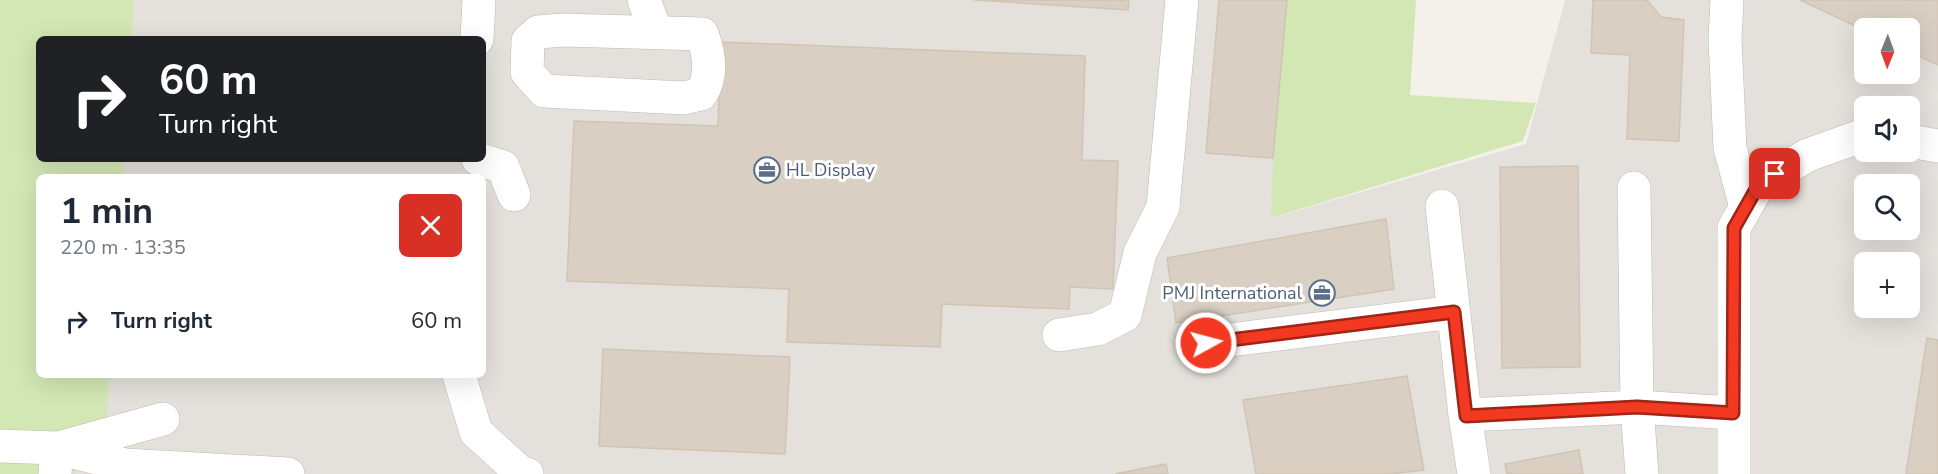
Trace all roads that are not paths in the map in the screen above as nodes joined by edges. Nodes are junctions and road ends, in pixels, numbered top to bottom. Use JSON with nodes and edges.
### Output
{"nodes":[{"id":1,"x":479,"y":0,"type":"edge"},
{"id":2,"x":644,"y":0,"type":"edge"},
{"id":3,"x":1182,"y":0,"type":"edge"},
{"id":4,"x":1727,"y":0,"type":"edge"},
{"id":5,"x":656,"y":32,"type":"junction"},
{"id":6,"x":477,"y":36,"type":"edge"},
{"id":7,"x":1854,"y":138,"type":"edge"},
{"id":8,"x":1920,"y":143,"type":"edge"},
{"id":9,"x":1938,"y":146,"type":"edge"},
{"id":10,"x":486,"y":162,"type":"edge"},
{"id":11,"x":1634,"y":188,"type":"dead end"},
{"id":12,"x":514,"y":195,"type":"dead end"},
{"id":13,"x":1442,"y":206,"type":"dead end"},
{"id":14,"x":1746,"y":207,"type":"junction"},
{"id":15,"x":1454,"y":312,"type":"junction"},
{"id":16,"x":1059,"y":335,"type":"dead end"},
{"id":17,"x":1206,"y":343,"type":"dead end"},
{"id":18,"x":460,"y":378,"type":"edge"},
{"id":19,"x":1637,"y":407,"type":"junction"},
{"id":20,"x":1733,"y":413,"type":"junction"},
{"id":21,"x":1466,"y":416,"type":"junction"},
{"id":22,"x":163,"y":419,"type":"dead end"},
{"id":23,"x":0,"y":446,"type":"edge"},
{"id":24,"x":56,"y":461,"type":"edge"},
{"id":25,"x":288,"y":474,"type":"edge"},
{"id":26,"x":527,"y":474,"type":"edge"},
{"id":27,"x":1474,"y":474,"type":"edge"},
{"id":28,"x":1642,"y":474,"type":"edge"},
{"id":29,"x":1734,"y":474,"type":"edge"}],
"edges":[{"from":1,"to":6,"type":"street"},
{"from":2,"to":5,"type":"street"},
{"from":3,"to":16,"type":"street"},
{"from":4,"to":14,"type":"street"},
{"from":5,"to":5,"type":"street"},
{"from":7,"to":14,"type":"street"},
{"from":8,"to":9,"type":"street"},
{"from":10,"to":12,"type":"street"},
{"from":11,"to":19,"type":"street"},
{"from":13,"to":15,"type":"street"},
{"from":14,"to":20,"type":"street"},
{"from":15,"to":17,"type":"street"},
{"from":15,"to":21,"type":"street"},
{"from":18,"to":26,"type":"street"},
{"from":19,"to":20,"type":"street"},
{"from":19,"to":21,"type":"street"},
{"from":19,"to":28,"type":"street"},
{"from":20,"to":29,"type":"street"},
{"from":21,"to":27,"type":"street"},
{"from":22,"to":24,"type":"street"},
{"from":23,"to":24,"type":"street"},
{"from":24,"to":25,"type":"street"}]}
